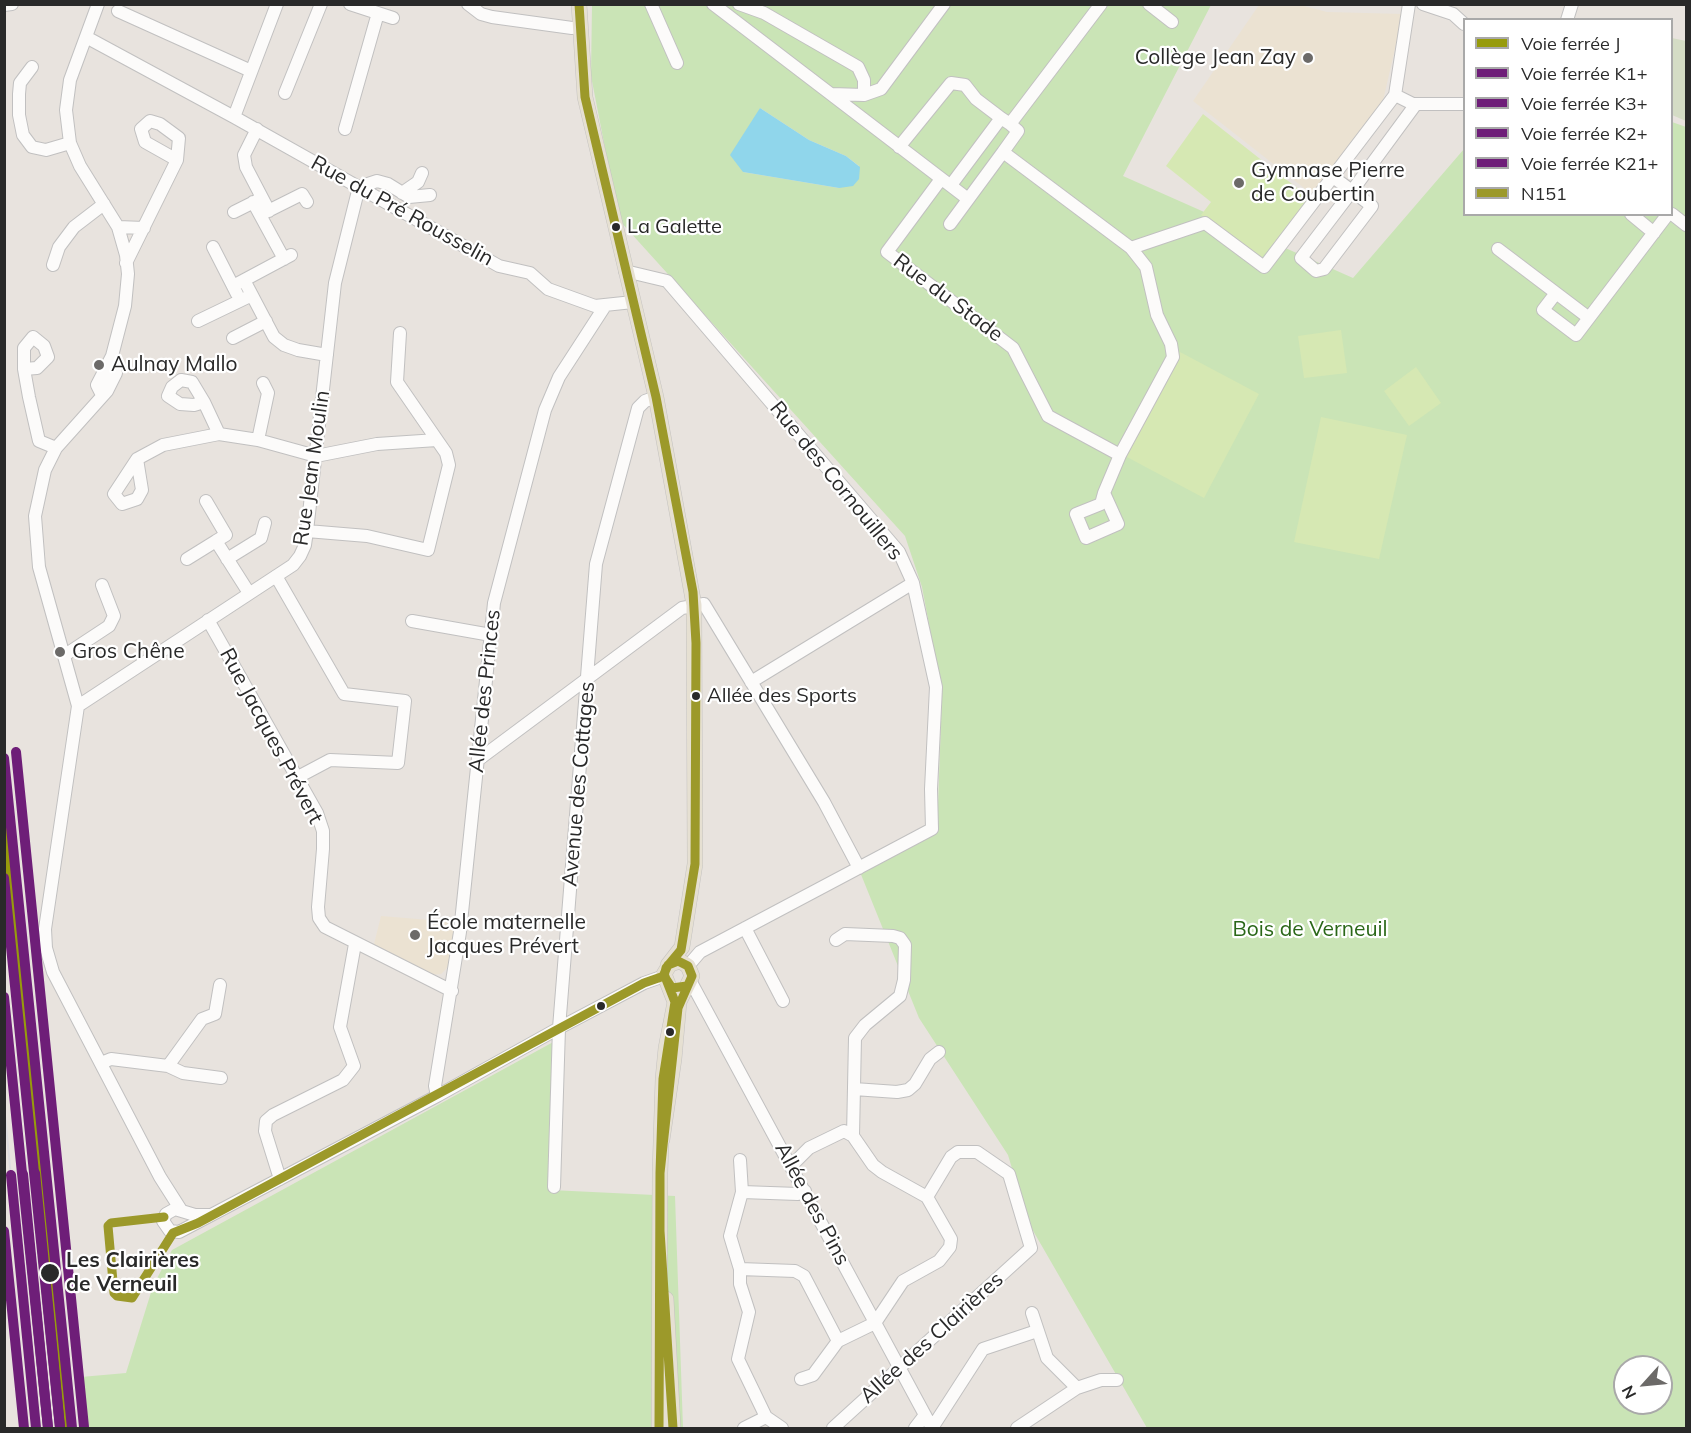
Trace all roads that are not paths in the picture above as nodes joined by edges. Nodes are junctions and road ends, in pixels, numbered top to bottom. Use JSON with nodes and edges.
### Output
{"nodes":[{"id":1,"x":12,"y":4,"type":"edge"},
{"id":2,"x":98,"y":4,"type":"edge"},
{"id":3,"x":277,"y":4,"type":"edge"},
{"id":4,"x":321,"y":4,"type":"edge"},
{"id":5,"x":350,"y":4,"type":"edge"},
{"id":6,"x":468,"y":4,"type":"edge"},
{"id":7,"x":572,"y":4,"type":"edge"},
{"id":8,"x":579,"y":4,"type":"edge"},
{"id":9,"x":651,"y":4,"type":"edge"},
{"id":10,"x":739,"y":4,"type":"edge"},
{"id":11,"x":944,"y":4,"type":"edge"},
{"id":12,"x":1101,"y":4,"type":"edge"},
{"id":13,"x":1149,"y":4,"type":"edge"},
{"id":14,"x":1409,"y":4,"type":"edge"},
{"id":15,"x":1423,"y":4,"type":"edge"},
{"id":16,"x":4,"y":5,"type":"edge"},
{"id":17,"x":714,"y":5,"type":"edge"},
{"id":18,"x":118,"y":11,"type":"dead end"},
{"id":19,"x":378,"y":13,"type":"junction"},
{"id":20,"x":393,"y":18,"type":"dead end"},
{"id":21,"x":1172,"y":22,"type":"dead end"},
{"id":22,"x":1463,"y":23,"type":"edge"},
{"id":23,"x":572,"y":28,"type":"junction"},
{"id":24,"x":86,"y":37,"type":"junction"},
{"id":25,"x":677,"y":63,"type":"dead end"},
{"id":26,"x":32,"y":67,"type":"dead end"},
{"id":27,"x":251,"y":71,"type":"junction"},
{"id":28,"x":285,"y":93,"type":"dead end"},
{"id":29,"x":830,"y":94,"type":"junction"},
{"id":30,"x":864,"y":95,"type":"junction"},
{"id":31,"x":1395,"y":95,"type":"junction"},
{"id":32,"x":1416,"y":104,"type":"junction"},
{"id":33,"x":1463,"y":104,"type":"edge"},
{"id":34,"x":234,"y":117,"type":"junction"},
{"id":35,"x":1005,"y":121,"type":"junction"},
{"id":36,"x":257,"y":129,"type":"junction"},
{"id":37,"x":345,"y":129,"type":"dead end"},
{"id":38,"x":70,"y":142,"type":"junction"},
{"id":39,"x":899,"y":147,"type":"junction"},
{"id":40,"x":1003,"y":152,"type":"junction"},
{"id":41,"x":177,"y":160,"type":"dead end"},
{"id":42,"x":422,"y":173,"type":"dead end"},
{"id":43,"x":1332,"y":177,"type":"junction"},
{"id":44,"x":946,"y":182,"type":"junction"},
{"id":45,"x":359,"y":187,"type":"junction"},
{"id":46,"x":1352,"y":191,"type":"junction"},
{"id":47,"x":402,"y":193,"type":"junction"},
{"id":48,"x":430,"y":195,"type":"dead end"},
{"id":49,"x":968,"y":199,"type":"junction"},
{"id":50,"x":258,"y":200,"type":"junction"},
{"id":51,"x":307,"y":202,"type":"dead end"},
{"id":52,"x":104,"y":204,"type":"junction"},
{"id":53,"x":234,"y":212,"type":"dead end"},
{"id":54,"x":265,"y":213,"type":"junction"},
{"id":55,"x":1633,"y":216,"type":"edge"},
{"id":56,"x":1668,"y":216,"type":"edge"},
{"id":57,"x":1673,"y":216,"type":"edge"},
{"id":58,"x":950,"y":224,"type":"dead end"},
{"id":59,"x":1686,"y":225,"type":"edge"},
{"id":60,"x":118,"y":227,"type":"junction"},
{"id":61,"x":144,"y":228,"type":"junction"},
{"id":62,"x":1654,"y":233,"type":"junction"},
{"id":63,"x":213,"y":247,"type":"dead end"},
{"id":64,"x":1131,"y":248,"type":"junction"},
{"id":65,"x":1498,"y":249,"type":"dead end"},
{"id":66,"x":126,"y":263,"type":"junction"},
{"id":67,"x":52,"y":265,"type":"dead end"},
{"id":68,"x":625,"y":271,"type":"junction"},
{"id":69,"x":244,"y":280,"type":"junction"},
{"id":70,"x":233,"y":286,"type":"junction"},
{"id":71,"x":1556,"y":293,"type":"junction"},
{"id":72,"x":252,"y":295,"type":"junction"},
{"id":73,"x":240,"y":300,"type":"junction"},
{"id":74,"x":630,"y":303,"type":"junction"},
{"id":75,"x":605,"y":306,"type":"junction"},
{"id":76,"x":1589,"y":318,"type":"junction"},
{"id":77,"x":198,"y":321,"type":"dead end"},
{"id":78,"x":267,"y":321,"type":"junction"},
{"id":79,"x":400,"y":333,"type":"dead end"},
{"id":80,"x":233,"y":338,"type":"dead end"},
{"id":81,"x":327,"y":355,"type":"junction"},
{"id":82,"x":24,"y":369,"type":"dead end"},
{"id":83,"x":270,"y":388,"type":"dead end"},
{"id":84,"x":653,"y":398,"type":"junction"},
{"id":85,"x":204,"y":402,"type":"dead end"},
{"id":86,"x":219,"y":434,"type":"junction"},
{"id":87,"x":258,"y":440,"type":"junction"},
{"id":88,"x":437,"y":440,"type":"junction"},
{"id":89,"x":39,"y":441,"type":"junction"},
{"id":90,"x":56,"y":448,"type":"junction"},
{"id":91,"x":1120,"y":455,"type":"junction"},
{"id":92,"x":316,"y":456,"type":"junction"},
{"id":93,"x":137,"y":459,"type":"dead end"},
{"id":94,"x":45,"y":470,"type":"junction"},
{"id":95,"x":1104,"y":493,"type":"dead end"},
{"id":96,"x":206,"y":501,"type":"dead end"},
{"id":97,"x":265,"y":523,"type":"dead end"},
{"id":98,"x":307,"y":531,"type":"junction"},
{"id":99,"x":216,"y":542,"type":"junction"},
{"id":100,"x":187,"y":559,"type":"dead end"},
{"id":101,"x":227,"y":559,"type":"junction"},
{"id":102,"x":276,"y":576,"type":"junction"},
{"id":103,"x":913,"y":582,"type":"junction"},
{"id":104,"x":102,"y":585,"type":"dead end"},
{"id":105,"x":249,"y":593,"type":"junction"},
{"id":106,"x":691,"y":606,"type":"junction"},
{"id":107,"x":208,"y":620,"type":"junction"},
{"id":108,"x":412,"y":621,"type":"dead end"},
{"id":109,"x":491,"y":635,"type":"junction"},
{"id":110,"x":65,"y":655,"type":"junction"},
{"id":111,"x":588,"y":678,"type":"junction"},
{"id":112,"x":751,"y":682,"type":"junction"},
{"id":113,"x":78,"y":706,"type":"junction"},
{"id":114,"x":478,"y":760,"type":"junction"},
{"id":115,"x":298,"y":777,"type":"junction"},
{"id":116,"x":859,"y":867,"type":"junction"},
{"id":117,"x":745,"y":928,"type":"junction"},
{"id":118,"x":837,"y":940,"type":"dead end"},
{"id":119,"x":683,"y":941,"type":"junction"},
{"id":120,"x":355,"y":944,"type":"junction"},
{"id":121,"x":700,"y":952,"type":"junction"},
{"id":122,"x":688,"y":974,"type":"junction"},
{"id":123,"x":667,"y":976,"type":"junction"},
{"id":124,"x":220,"y":985,"type":"dead end"},
{"id":125,"x":452,"y":991,"type":"junction"},
{"id":126,"x":783,"y":1001,"type":"dead end"},
{"id":127,"x":559,"y":1028,"type":"junction"},
{"id":128,"x":939,"y":1052,"type":"dead end"},
{"id":129,"x":100,"y":1063,"type":"junction"},
{"id":130,"x":168,"y":1066,"type":"junction"},
{"id":131,"x":221,"y":1078,"type":"dead end"},
{"id":132,"x":854,"y":1089,"type":"junction"},
{"id":133,"x":437,"y":1096,"type":"junction"},
{"id":134,"x":853,"y":1136,"type":"junction"},
{"id":135,"x":662,"y":1140,"type":"junction"},
{"id":136,"x":740,"y":1160,"type":"dead end"},
{"id":137,"x":791,"y":1166,"type":"junction"},
{"id":138,"x":160,"y":1177,"type":"junction"},
{"id":139,"x":280,"y":1179,"type":"junction"},
{"id":140,"x":554,"y":1187,"type":"dead end"},
{"id":141,"x":805,"y":1191,"type":"junction"},
{"id":142,"x":742,"y":1192,"type":"junction"},
{"id":143,"x":927,"y":1197,"type":"junction"},
{"id":144,"x":183,"y":1211,"type":"junction"},
{"id":145,"x":166,"y":1214,"type":"junction"},
{"id":146,"x":211,"y":1215,"type":"junction"},
{"id":147,"x":183,"y":1230,"type":"junction"},
{"id":148,"x":660,"y":1231,"type":"junction"},
{"id":149,"x":740,"y":1269,"type":"junction"},
{"id":150,"x":1032,"y":1313,"type":"dead end"},
{"id":151,"x":875,"y":1323,"type":"junction"},
{"id":152,"x":1037,"y":1331,"type":"junction"},
{"id":153,"x":838,"y":1341,"type":"junction"},
{"id":154,"x":900,"y":1368,"type":"junction"},
{"id":155,"x":801,"y":1379,"type":"dead end"},
{"id":156,"x":1117,"y":1380,"type":"dead end"},
{"id":157,"x":1077,"y":1388,"type":"junction"},
{"id":158,"x":925,"y":1415,"type":"junction"},
{"id":159,"x":766,"y":1417,"type":"junction"},
{"id":160,"x":659,"y":1428,"type":"edge"},
{"id":161,"x":674,"y":1428,"type":"edge"},
{"id":162,"x":744,"y":1428,"type":"edge"},
{"id":163,"x":782,"y":1428,"type":"edge"},
{"id":164,"x":833,"y":1428,"type":"edge"},
{"id":165,"x":915,"y":1428,"type":"edge"},
{"id":166,"x":932,"y":1428,"type":"edge"},
{"id":167,"x":1017,"y":1428,"type":"edge"}],
"edges":[{"from":1,"to":16,"type":"street"},
{"from":2,"to":24,"type":"street"},
{"from":3,"to":27,"type":"street"},
{"from":4,"to":28,"type":"street"},
{"from":5,"to":19,"type":"street"},
{"from":6,"to":23,"type":"street"},
{"from":7,"to":23,"type":"main road"},
{"from":8,"to":68,"type":"main road"},
{"from":9,"to":25,"type":"street"},
{"from":10,"to":30,"type":"street"},
{"from":11,"to":30,"type":"street"},
{"from":12,"to":35,"type":"street"},
{"from":13,"to":21,"type":"street"},
{"from":14,"to":31,"type":"street"},
{"from":15,"to":22,"type":"street"},
{"from":17,"to":29,"type":"street"},
{"from":18,"to":27,"type":"street"},
{"from":19,"to":20,"type":"street"},
{"from":19,"to":37,"type":"street"},
{"from":23,"to":74,"type":"main road"},
{"from":24,"to":34,"type":"street","name":"Rue du Pré Rousselin"},
{"from":24,"to":38,"type":"street"},
{"from":26,"to":38,"type":"street"},
{"from":27,"to":34,"type":"street"},
{"from":29,"to":30,"type":"street"},
{"from":29,"to":39,"type":"street"},
{"from":31,"to":32,"type":"street"},
{"from":31,"to":43,"type":"street"},
{"from":32,"to":33,"type":"street"},
{"from":32,"to":46,"type":"street"},
{"from":34,"to":36,"type":"street","name":"Rue du Pré Rousselin"},
{"from":35,"to":39,"type":"street"},
{"from":35,"to":40,"type":"street"},
{"from":35,"to":44,"type":"street"},
{"from":36,"to":45,"type":"street","name":"Rue du Pré Rousselin"},
{"from":36,"to":50,"type":"street"},
{"from":38,"to":52,"type":"street"},
{"from":39,"to":44,"type":"street"},
{"from":40,"to":49,"type":"street"},
{"from":40,"to":64,"type":"street"},
{"from":41,"to":61,"type":"street"},
{"from":42,"to":47,"type":"street"},
{"from":43,"to":46,"type":"street"},
{"from":43,"to":64,"type":"street"},
{"from":44,"to":49,"type":"street"},
{"from":44,"to":91,"type":"street","name":"Rue du Stade"},
{"from":45,"to":47,"type":"street"},
{"from":45,"to":75,"type":"street","name":"Rue du Pré Rousselin"},
{"from":45,"to":81,"type":"street","name":"Rue Jean Moulin"},
{"from":46,"to":46,"type":"street"},
{"from":47,"to":48,"type":"street"},
{"from":49,"to":58,"type":"street"},
{"from":50,"to":53,"type":"street"},
{"from":50,"to":54,"type":"street"},
{"from":51,"to":54,"type":"street"},
{"from":52,"to":60,"type":"street"},
{"from":52,"to":67,"type":"street"},
{"from":54,"to":69,"type":"street"},
{"from":55,"to":62,"type":"street"},
{"from":56,"to":62,"type":"street"},
{"from":57,"to":59,"type":"street"},
{"from":60,"to":61,"type":"street"},
{"from":60,"to":66,"type":"street"},
{"from":61,"to":66,"type":"street"},
{"from":62,"to":76,"type":"street"},
{"from":63,"to":70,"type":"street"},
{"from":64,"to":91,"type":"street"},
{"from":65,"to":71,"type":"street"},
{"from":66,"to":90,"type":"street"},
{"from":68,"to":74,"type":"main road"},
{"from":68,"to":103,"type":"street","name":"Rue des Cornouillers"},
{"from":69,"to":70,"type":"street"},
{"from":69,"to":72,"type":"street"},
{"from":70,"to":73,"type":"street"},
{"from":71,"to":76,"type":"street"},
{"from":71,"to":76,"type":"street"},
{"from":72,"to":73,"type":"street"},
{"from":72,"to":78,"type":"street"},
{"from":73,"to":77,"type":"street"},
{"from":74,"to":75,"type":"street"},
{"from":74,"to":84,"type":"main road"},
{"from":75,"to":109,"type":"street","name":"Allée des Princes"},
{"from":78,"to":80,"type":"street"},
{"from":78,"to":81,"type":"street"},
{"from":79,"to":88,"type":"street"},
{"from":81,"to":92,"type":"street","name":"Rue Jean Moulin"},
{"from":82,"to":89,"type":"street"},
{"from":83,"to":87,"type":"street"},
{"from":84,"to":106,"type":"main road"},
{"from":84,"to":111,"type":"street","name":"Avenue des Cottages"},
{"from":85,"to":86,"type":"street"},
{"from":86,"to":87,"type":"street"},
{"from":86,"to":93,"type":"street"},
{"from":87,"to":92,"type":"street"},
{"from":88,"to":92,"type":"street"},
{"from":88,"to":98,"type":"street"},
{"from":89,"to":90,"type":"street"},
{"from":89,"to":94,"type":"street"},
{"from":90,"to":94,"type":"street"},
{"from":91,"to":95,"type":"street"},
{"from":92,"to":98,"type":"street","name":"Rue Jean Moulin"},
{"from":94,"to":110,"type":"street"},
{"from":96,"to":99,"type":"street"},
{"from":97,"to":101,"type":"street"},
{"from":98,"to":102,"type":"street","name":"Rue Jean Moulin"},
{"from":99,"to":100,"type":"street"},
{"from":99,"to":101,"type":"street"},
{"from":101,"to":105,"type":"street"},
{"from":102,"to":105,"type":"street","name":"Rue Jean Moulin"},
{"from":102,"to":115,"type":"street"},
{"from":103,"to":112,"type":"street"},
{"from":103,"to":116,"type":"street","name":"Rue des Cornouillers"},
{"from":104,"to":110,"type":"street"},
{"from":105,"to":107,"type":"street","name":"Rue Jean Moulin"},
{"from":106,"to":111,"type":"street"},
{"from":106,"to":112,"type":"street"},
{"from":106,"to":119,"type":"main road"},
{"from":107,"to":113,"type":"street","name":"Rue Jean Moulin"},
{"from":107,"to":115,"type":"street","name":"Rue Jacques Prévert"},
{"from":108,"to":109,"type":"street"},
{"from":109,"to":114,"type":"street","name":"Allée des Princes"},
{"from":110,"to":113,"type":"street"},
{"from":111,"to":114,"type":"street"},
{"from":111,"to":127,"type":"street","name":"Avenue des Cottages"},
{"from":112,"to":116,"type":"street"},
{"from":113,"to":129,"type":"street"},
{"from":114,"to":125,"type":"street","name":"Allée des Princes"},
{"from":115,"to":120,"type":"street","name":"Rue Jacques Prévert"},
{"from":116,"to":117,"type":"street"},
{"from":117,"to":121,"type":"street"},
{"from":117,"to":126,"type":"street"},
{"from":118,"to":132,"type":"street"},
{"from":119,"to":121,"type":"street"},
{"from":119,"to":122,"type":"main road"},
{"from":119,"to":123,"type":"main road"},
{"from":120,"to":125,"type":"street","name":"Rue Jacques Prévert"},
{"from":120,"to":139,"type":"street"},
{"from":121,"to":122,"type":"street"},
{"from":122,"to":123,"type":"main road"},
{"from":122,"to":123,"type":"main road"},
{"from":122,"to":135,"type":"main road"},
{"from":122,"to":137,"type":"street","name":"Allée des Pins"},
{"from":123,"to":127,"type":"street"},
{"from":123,"to":135,"type":"main road"},
{"from":124,"to":130,"type":"street"},
{"from":125,"to":133,"type":"street","name":"Allée des Princes"},
{"from":127,"to":133,"type":"street"},
{"from":127,"to":140,"type":"street","name":"Avenue des Cottages"},
{"from":128,"to":132,"type":"street"},
{"from":129,"to":130,"type":"street"},
{"from":129,"to":138,"type":"street"},
{"from":130,"to":131,"type":"street"},
{"from":132,"to":134,"type":"street"},
{"from":133,"to":139,"type":"street"},
{"from":134,"to":137,"type":"street"},
{"from":134,"to":143,"type":"street"},
{"from":135,"to":148,"type":"main road"},
{"from":136,"to":142,"type":"street"},
{"from":137,"to":141,"type":"street","name":"Allée des Pins"},
{"from":138,"to":144,"type":"street"},
{"from":138,"to":145,"type":"street"},
{"from":139,"to":146,"type":"street"},
{"from":141,"to":142,"type":"street"},
{"from":141,"to":151,"type":"street","name":"Allée des Pins"},
{"from":142,"to":149,"type":"street"},
{"from":143,"to":151,"type":"street"},
{"from":143,"to":154,"type":"street","name":"Allée des Clairières"},
{"from":144,"to":145,"type":"street"},
{"from":144,"to":146,"type":"street"},
{"from":144,"to":147,"type":"street"},
{"from":145,"to":147,"type":"street"},
{"from":146,"to":147,"type":"street"},
{"from":148,"to":160,"type":"main road"},
{"from":148,"to":161,"type":"main road"},
{"from":149,"to":153,"type":"street"},
{"from":149,"to":159,"type":"street"},
{"from":150,"to":152,"type":"street"},
{"from":151,"to":153,"type":"street"},
{"from":151,"to":154,"type":"street","name":"Allée des Pins"},
{"from":152,"to":157,"type":"street"},
{"from":152,"to":166,"type":"street"},
{"from":153,"to":155,"type":"street"},
{"from":154,"to":158,"type":"street","name":"Allée des Pins"},
{"from":154,"to":164,"type":"street","name":"Allée des Clairières"},
{"from":156,"to":157,"type":"street"},
{"from":157,"to":167,"type":"street"},
{"from":158,"to":165,"type":"street"},
{"from":158,"to":166,"type":"street","name":"Allée des Pins"},
{"from":159,"to":162,"type":"street"},
{"from":159,"to":163,"type":"street"}]}
